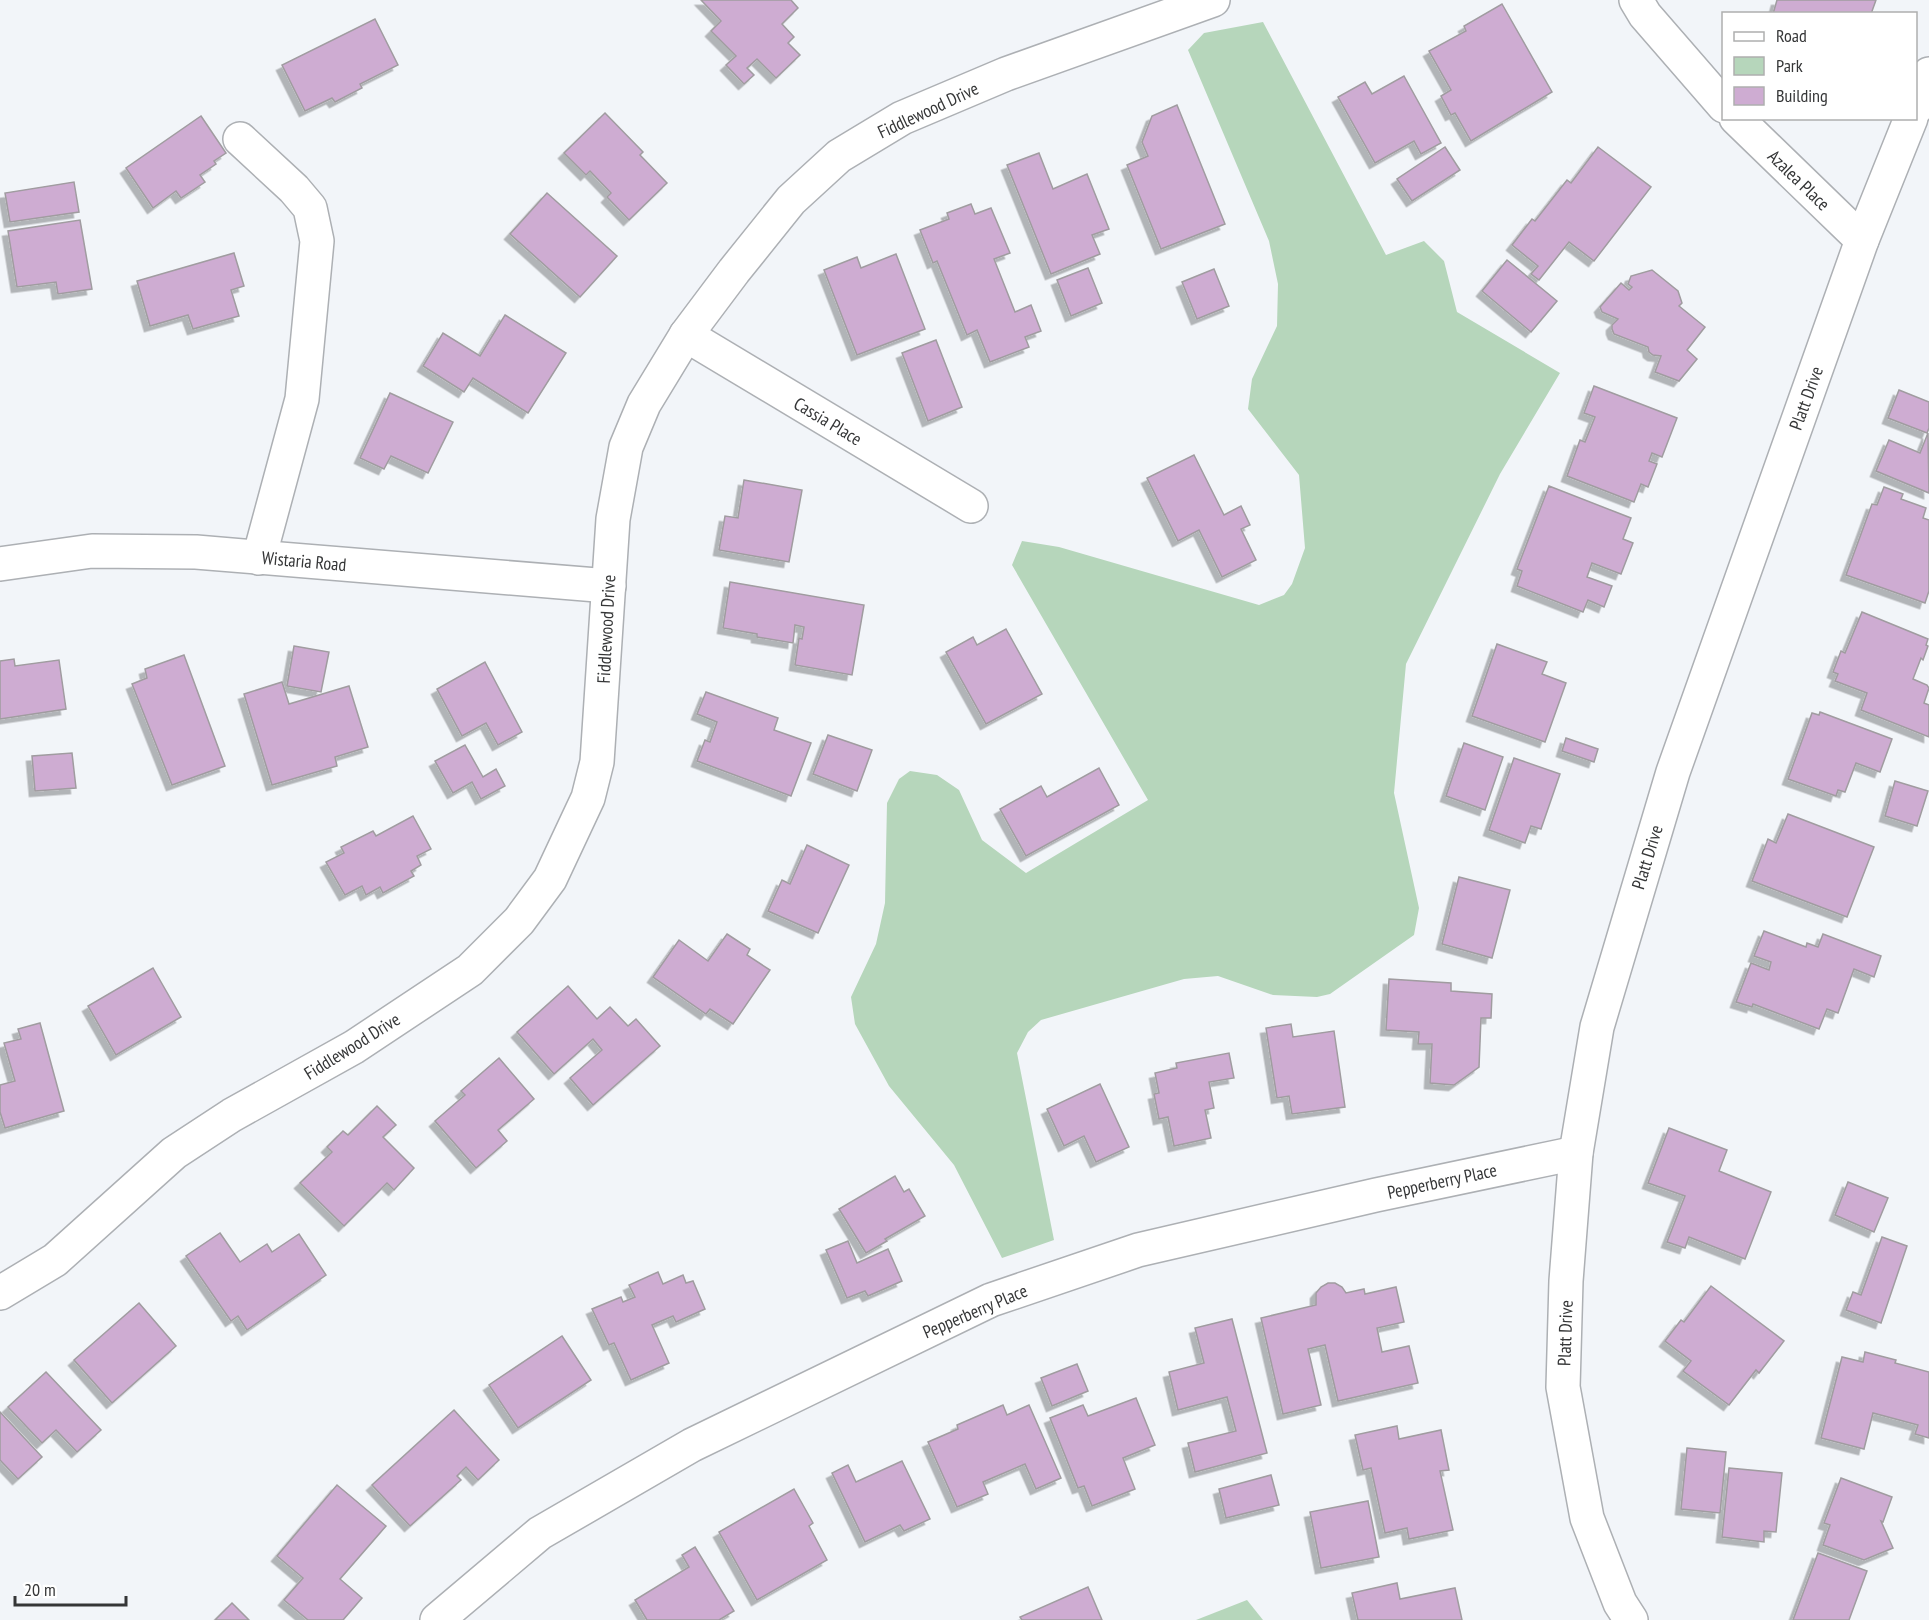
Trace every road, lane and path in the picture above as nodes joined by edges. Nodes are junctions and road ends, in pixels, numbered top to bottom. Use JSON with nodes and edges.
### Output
{"nodes":[{"id":1,"x":1213,"y":0,"type":"edge"},
{"id":2,"x":1636,"y":0,"type":"edge"},
{"id":3,"x":1929,"y":74,"type":"edge"},
{"id":4,"x":1722,"y":104,"type":"edge"},
{"id":5,"x":1917,"y":105,"type":"edge"},
{"id":6,"x":1738,"y":120,"type":"edge"},
{"id":7,"x":1910,"y":120,"type":"edge"},
{"id":8,"x":240,"y":139,"type":"dead end"},
{"id":9,"x":1862,"y":240,"type":"junction"},
{"id":10,"x":686,"y":335,"type":"junction"},
{"id":11,"x":971,"y":506,"type":"dead end"},
{"id":12,"x":259,"y":558,"type":"junction"},
{"id":13,"x":0,"y":564,"type":"edge"},
{"id":14,"x":609,"y":586,"type":"junction"},
{"id":15,"x":1576,"y":1152,"type":"junction"},
{"id":16,"x":0,"y":1293,"type":"edge"},
{"id":17,"x":437,"y":1620,"type":"edge"},
{"id":18,"x":1631,"y":1620,"type":"edge"}],
"edges":[{"from":1,"to":10,"type":"street","name":"Fiddlewood Drive"},
{"from":2,"to":4,"type":"street"},
{"from":3,"to":5,"type":"street"},
{"from":6,"to":9,"type":"street","name":"Azalea Place"},
{"from":7,"to":9,"type":"street","name":"Platt Drive"},
{"from":8,"to":12,"type":"street"},
{"from":9,"to":15,"type":"street","name":"Platt Drive"},
{"from":10,"to":11,"type":"street","name":"Cassia Place"},
{"from":10,"to":14,"type":"street","name":"Fiddlewood Drive"},
{"from":12,"to":13,"type":"street","name":"Wistaria Road"},
{"from":12,"to":14,"type":"street","name":"Wistaria Road"},
{"from":14,"to":16,"type":"street","name":"Fiddlewood Drive"},
{"from":15,"to":17,"type":"street","name":"Pepperberry Place"},
{"from":15,"to":18,"type":"street","name":"Platt Drive"}]}
